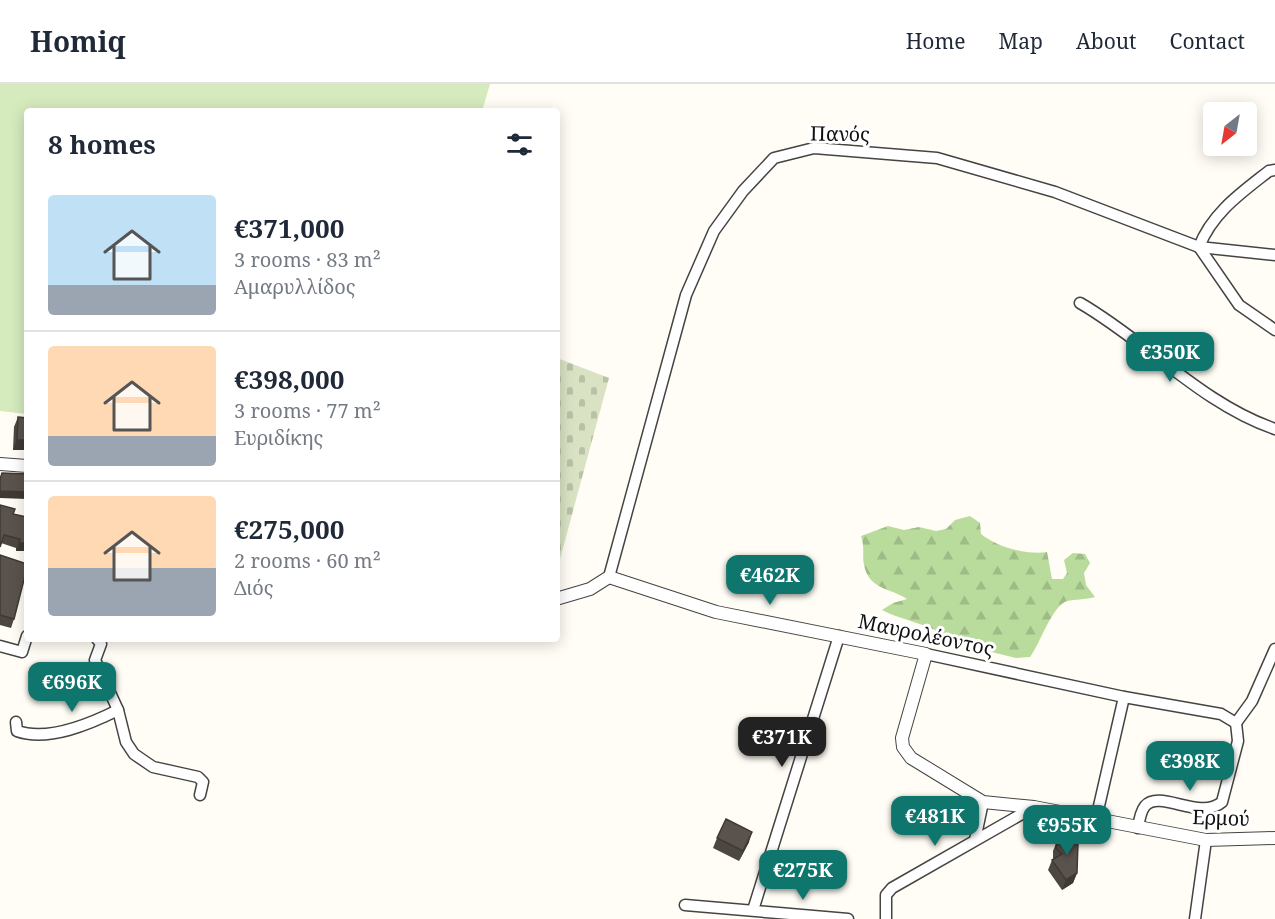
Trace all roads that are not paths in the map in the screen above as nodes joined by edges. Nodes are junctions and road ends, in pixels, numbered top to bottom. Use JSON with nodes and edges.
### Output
{"nodes":[{"id":1,"x":1273,"y":167,"type":"edge"},
{"id":2,"x":1199,"y":247,"type":"junction"},
{"id":3,"x":1275,"y":255,"type":"edge"},
{"id":4,"x":1080,"y":303,"type":"dead end"},
{"id":5,"x":1275,"y":330,"type":"edge"},
{"id":6,"x":1275,"y":429,"type":"edge"},
{"id":7,"x":0,"y":464,"type":"edge"},
{"id":8,"x":24,"y":466,"type":"edge"},
{"id":9,"x":609,"y":577,"type":"junction"},
{"id":10,"x":560,"y":598,"type":"edge"},
{"id":11,"x":839,"y":636,"type":"junction"},
{"id":12,"x":25,"y":642,"type":"edge"},
{"id":13,"x":99,"y":642,"type":"edge"},
{"id":14,"x":0,"y":646,"type":"edge"},
{"id":15,"x":1275,"y":650,"type":"edge"},
{"id":16,"x":926,"y":654,"type":"junction"},
{"id":17,"x":1124,"y":697,"type":"junction"},
{"id":18,"x":118,"y":710,"type":"junction"},
{"id":19,"x":16,"y":722,"type":"dead end"},
{"id":20,"x":1236,"y":723,"type":"junction"},
{"id":21,"x":200,"y":795,"type":"dead end"},
{"id":22,"x":983,"y":802,"type":"junction"},
{"id":23,"x":1034,"y":807,"type":"junction"},
{"id":24,"x":1096,"y":819,"type":"junction"},
{"id":25,"x":1138,"y":828,"type":"junction"},
{"id":26,"x":1275,"y":838,"type":"edge"},
{"id":27,"x":975,"y":840,"type":"junction"},
{"id":28,"x":1206,"y":840,"type":"junction"},
{"id":29,"x":685,"y":905,"type":"dead end"},
{"id":30,"x":758,"y":913,"type":"edge"},
{"id":31,"x":848,"y":919,"type":"edge"},
{"id":32,"x":885,"y":919,"type":"edge"},
{"id":33,"x":1195,"y":919,"type":"edge"}],
"edges":[{"from":1,"to":2,"type":"street"},
{"from":2,"to":3,"type":"street","name":"Πανός"},
{"from":2,"to":5,"type":"street"},
{"from":2,"to":9,"type":"street","name":"Πανός"},
{"from":4,"to":6,"type":"street"},
{"from":7,"to":8,"type":"street"},
{"from":9,"to":10,"type":"street"},
{"from":9,"to":11,"type":"street","name":"Μαυρολέοντος"},
{"from":11,"to":16,"type":"street","name":"Μαυρολέοντος"},
{"from":11,"to":30,"type":"street"},
{"from":12,"to":14,"type":"street"},
{"from":13,"to":18,"type":"street"},
{"from":15,"to":20,"type":"street"},
{"from":16,"to":17,"type":"street","name":"Μαυρολέοντος"},
{"from":16,"to":22,"type":"street"},
{"from":17,"to":20,"type":"street","name":"Μαυρολέοντος"},
{"from":17,"to":24,"type":"street"},
{"from":18,"to":19,"type":"street"},
{"from":18,"to":21,"type":"street"},
{"from":20,"to":25,"type":"street"},
{"from":22,"to":23,"type":"street","name":"Ερμού"},
{"from":22,"to":27,"type":"street"},
{"from":23,"to":24,"type":"street","name":"Ερμού"},
{"from":23,"to":27,"type":"street"},
{"from":24,"to":25,"type":"street","name":"Ερμού"},
{"from":25,"to":28,"type":"street","name":"Ερμού"},
{"from":26,"to":28,"type":"street","name":"Ερμού"},
{"from":27,"to":32,"type":"street"},
{"from":28,"to":33,"type":"street"},
{"from":29,"to":30,"type":"street"},
{"from":30,"to":31,"type":"street"}]}
